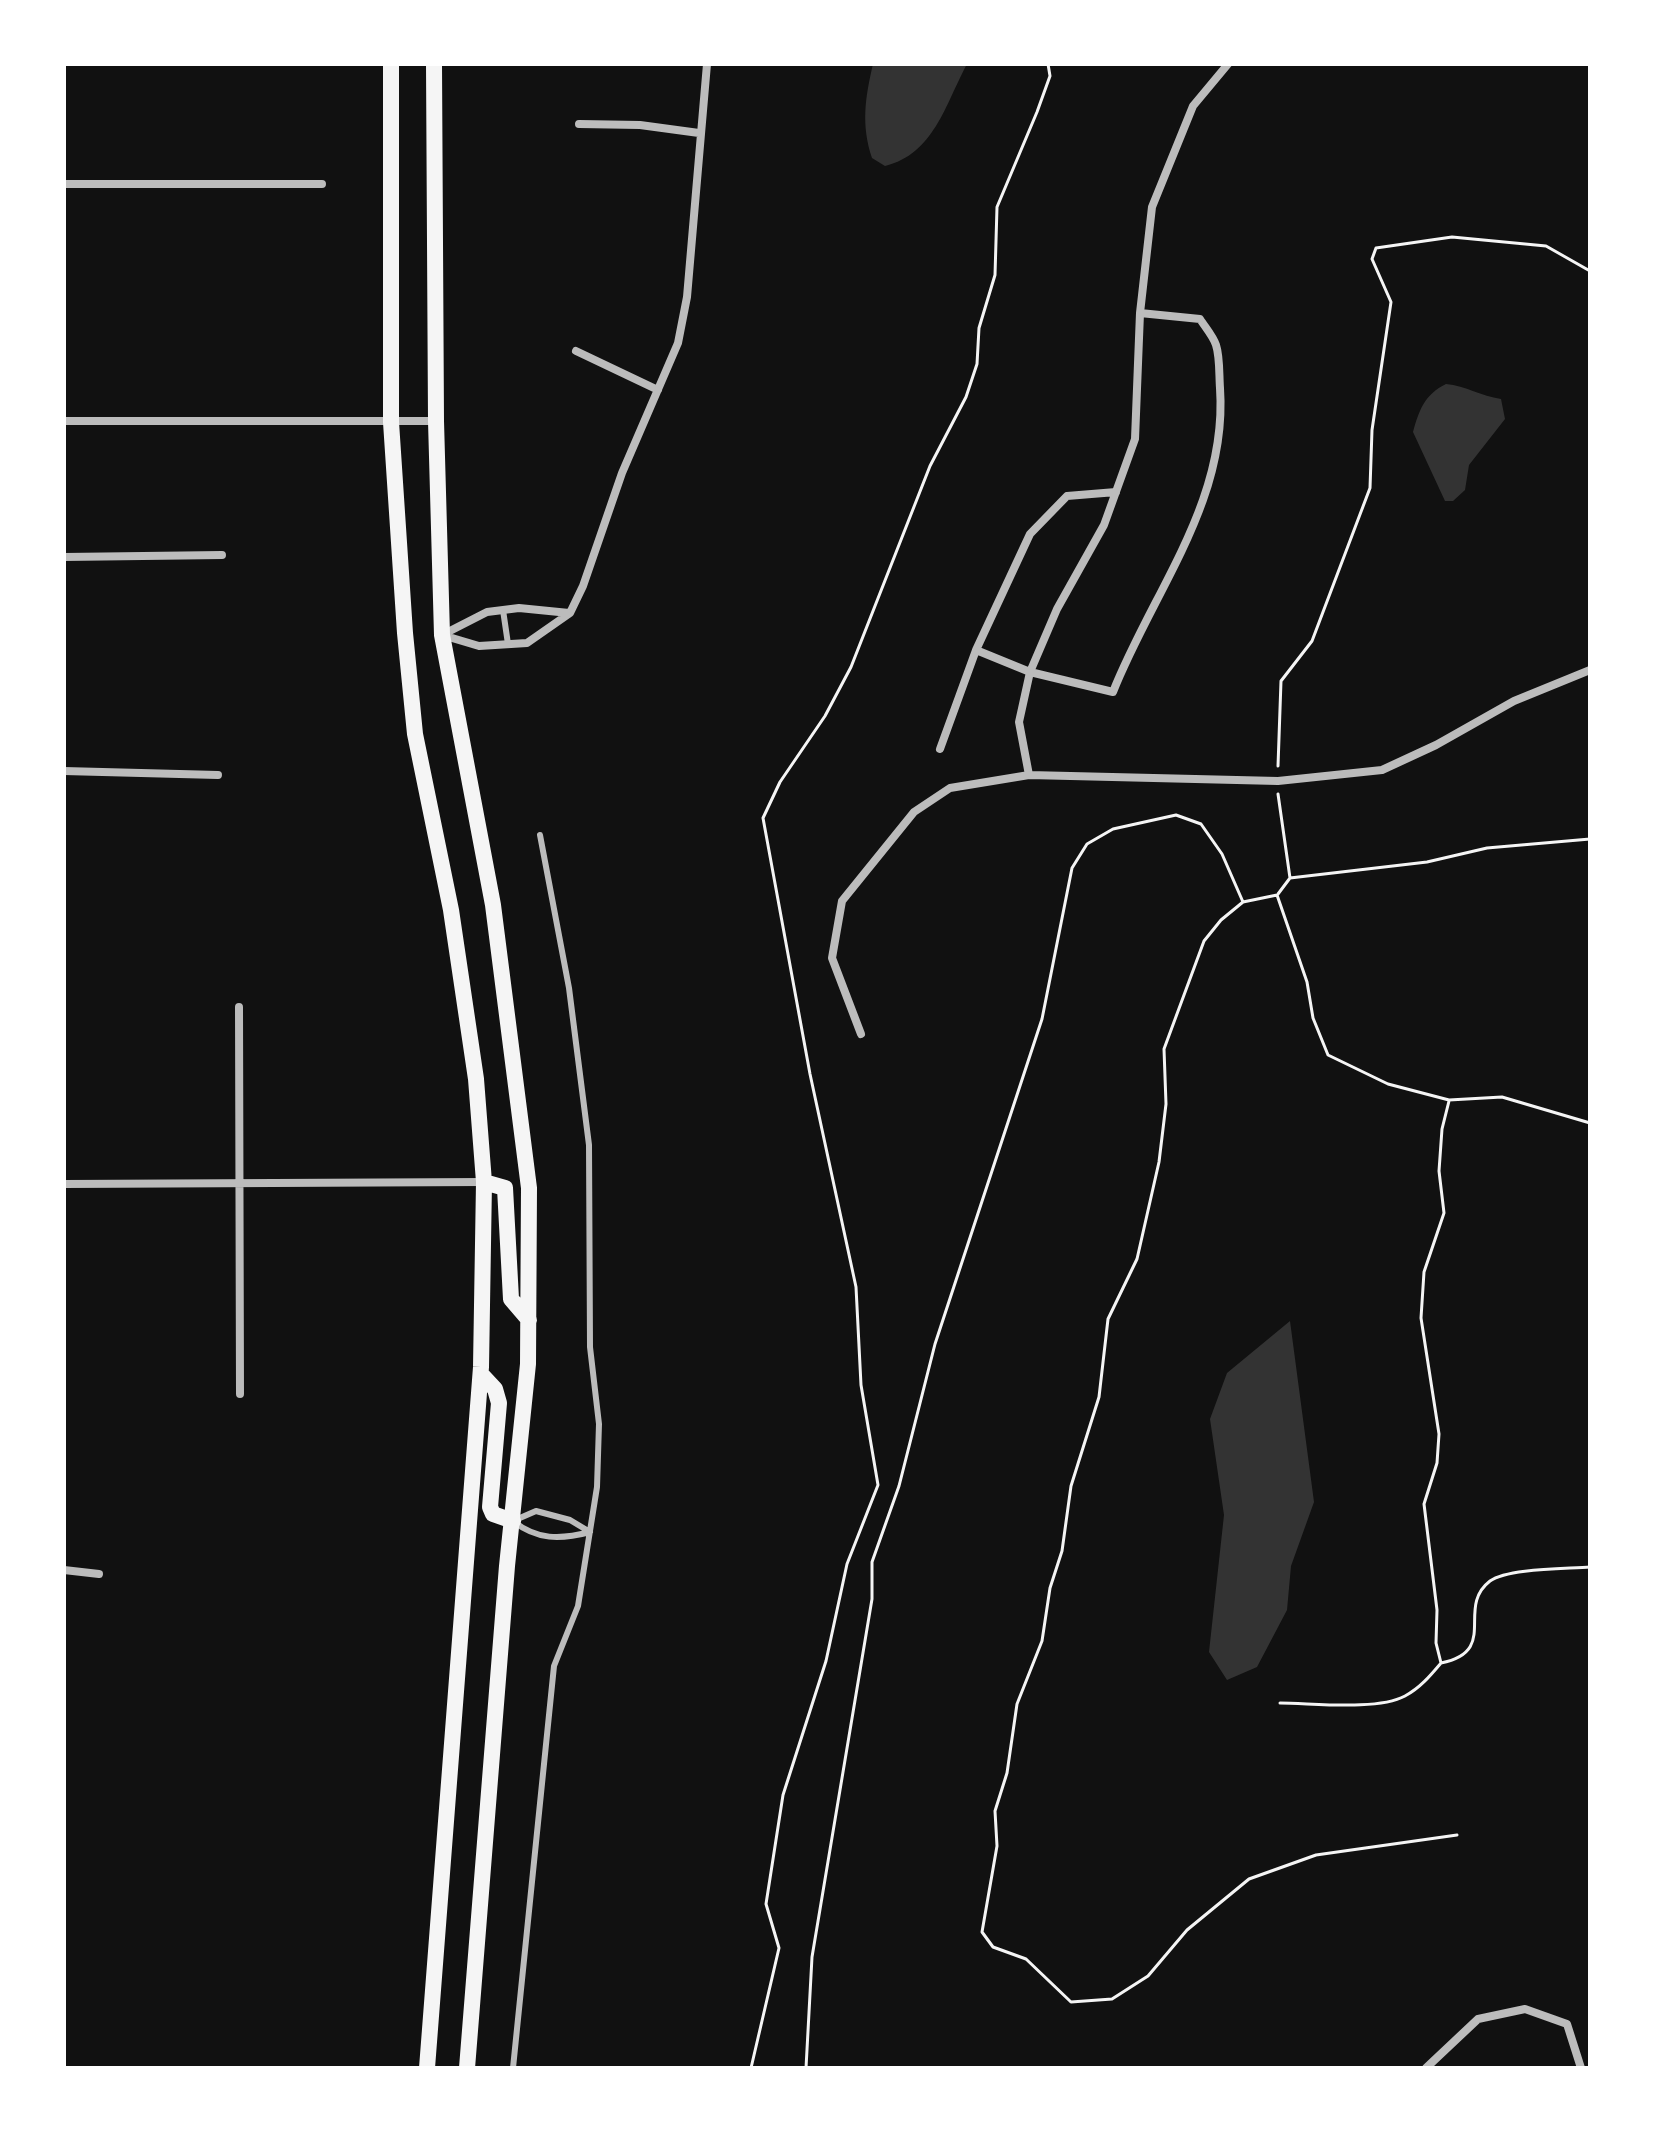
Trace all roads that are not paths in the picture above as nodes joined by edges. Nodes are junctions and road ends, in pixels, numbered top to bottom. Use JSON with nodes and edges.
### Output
{"nodes":[{"id":1,"x":391,"y":64,"type":"edge"},
{"id":2,"x":434,"y":64,"type":"edge"},
{"id":3,"x":707,"y":64,"type":"edge"},
{"id":4,"x":1228,"y":64,"type":"edge"},
{"id":5,"x":579,"y":124,"type":"dead end"},
{"id":6,"x":699,"y":133,"type":"junction"},
{"id":7,"x":64,"y":184,"type":"edge"},
{"id":8,"x":322,"y":184,"type":"dead end"},
{"id":9,"x":1140,"y":313,"type":"junction"},
{"id":10,"x":576,"y":351,"type":"dead end"},
{"id":11,"x":658,"y":390,"type":"junction"},
{"id":12,"x":64,"y":421,"type":"edge"},
{"id":13,"x":436,"y":421,"type":"junction"},
{"id":14,"x":391,"y":422,"type":"junction"},
{"id":15,"x":1116,"y":492,"type":"junction"},
{"id":16,"x":222,"y":555,"type":"dead end"},
{"id":17,"x":64,"y":557,"type":"edge"},
{"id":18,"x":503,"y":610,"type":"junction"},
{"id":19,"x":570,"y":613,"type":"junction"},
{"id":20,"x":442,"y":635,"type":"junction"},
{"id":21,"x":508,"y":644,"type":"junction"},
{"id":22,"x":976,"y":650,"type":"junction"},
{"id":23,"x":1590,"y":670,"type":"edge"},
{"id":24,"x":1030,"y":672,"type":"junction"},
{"id":25,"x":940,"y":749,"type":"dead end"},
{"id":26,"x":64,"y":771,"type":"edge"},
{"id":27,"x":218,"y":775,"type":"dead end"},
{"id":28,"x":1029,"y":775,"type":"junction"},
{"id":29,"x":540,"y":835,"type":"dead end"},
{"id":30,"x":239,"y":1007,"type":"dead end"},
{"id":31,"x":861,"y":1034,"type":"dead end"},
{"id":32,"x":484,"y":1182,"type":"junction"},
{"id":33,"x":64,"y":1184,"type":"edge"},
{"id":34,"x":240,"y":1184,"type":"junction"},
{"id":35,"x":529,"y":1320,"type":"junction"},
{"id":36,"x":481,"y":1374,"type":"junction"},
{"id":37,"x":240,"y":1394,"type":"dead end"},
{"id":38,"x":513,"y":1521,"type":"junction"},
{"id":39,"x":590,"y":1532,"type":"junction"},
{"id":40,"x":64,"y":1570,"type":"edge"},
{"id":41,"x":99,"y":1574,"type":"dead end"},
{"id":42,"x":427,"y":2068,"type":"edge"},
{"id":43,"x":467,"y":2068,"type":"edge"},
{"id":44,"x":513,"y":2068,"type":"edge"},
{"id":45,"x":1426,"y":2068,"type":"edge"},
{"id":46,"x":1581,"y":2068,"type":"edge"}],
"edges":[{"from":1,"to":14,"type":"main road"},
{"from":2,"to":13,"type":"main road"},
{"from":3,"to":6,"type":"street"},
{"from":4,"to":9,"type":"street"},
{"from":5,"to":6,"type":"street"},
{"from":6,"to":11,"type":"street"},
{"from":7,"to":8,"type":"street"},
{"from":9,"to":15,"type":"street"},
{"from":9,"to":24,"type":"street"},
{"from":10,"to":11,"type":"street"},
{"from":11,"to":19,"type":"street"},
{"from":12,"to":14,"type":"street"},
{"from":13,"to":14,"type":"street"},
{"from":13,"to":20,"type":"main road"},
{"from":14,"to":32,"type":"main road"},
{"from":15,"to":22,"type":"street"},
{"from":15,"to":24,"type":"street"},
{"from":16,"to":17,"type":"street"},
{"from":18,"to":19,"type":"street"},
{"from":18,"to":20,"type":"street"},
{"from":18,"to":21,"type":"lane"},
{"from":19,"to":21,"type":"street"},
{"from":20,"to":21,"type":"street"},
{"from":20,"to":35,"type":"main road"},
{"from":22,"to":24,"type":"street"},
{"from":22,"to":25,"type":"street"},
{"from":23,"to":28,"type":"street"},
{"from":24,"to":28,"type":"street"},
{"from":26,"to":27,"type":"street"},
{"from":28,"to":31,"type":"street"},
{"from":29,"to":39,"type":"lane"},
{"from":30,"to":34,"type":"street"},
{"from":32,"to":34,"type":"street"},
{"from":32,"to":35,"type":"main road"},
{"from":32,"to":36,"type":"main road"},
{"from":33,"to":34,"type":"street"},
{"from":34,"to":37,"type":"street"},
{"from":35,"to":38,"type":"main road"},
{"from":36,"to":38,"type":"main road"},
{"from":36,"to":42,"type":"main road"},
{"from":38,"to":39,"type":"lane"},
{"from":38,"to":39,"type":"lane"},
{"from":38,"to":43,"type":"main road"},
{"from":39,"to":44,"type":"lane"},
{"from":40,"to":41,"type":"street"},
{"from":45,"to":46,"type":"street"}]}
